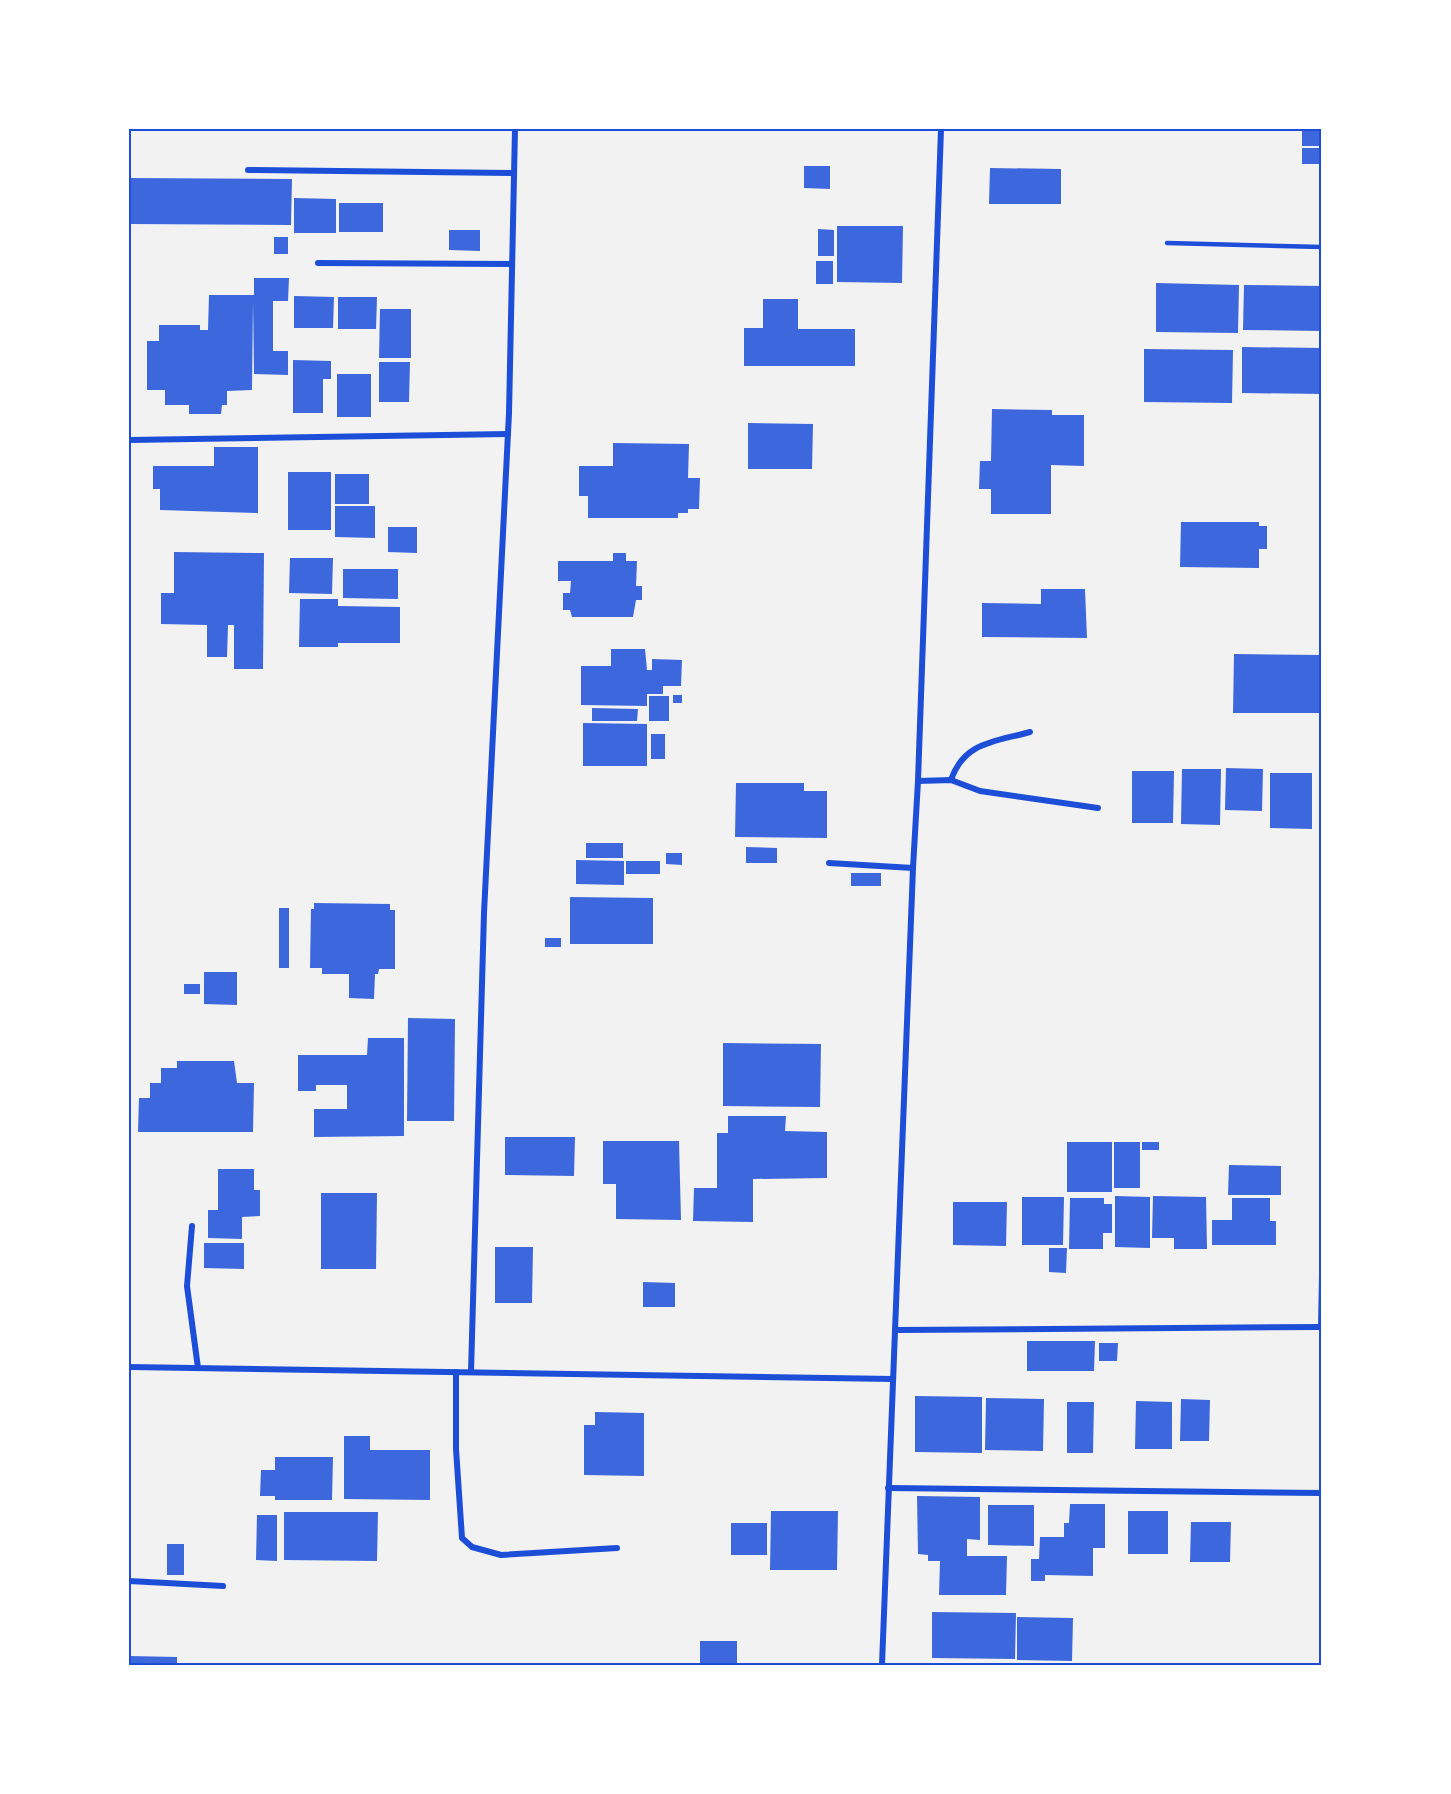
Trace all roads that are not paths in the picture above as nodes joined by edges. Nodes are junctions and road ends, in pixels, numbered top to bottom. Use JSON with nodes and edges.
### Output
{"nodes":[{"id":1,"x":515,"y":129,"type":"edge"},
{"id":2,"x":941,"y":129,"type":"edge"},
{"id":3,"x":248,"y":170,"type":"dead end"},
{"id":4,"x":514,"y":173,"type":"junction"},
{"id":5,"x":1167,"y":243,"type":"dead end"},
{"id":6,"x":1322,"y":247,"type":"edge"},
{"id":7,"x":318,"y":263,"type":"dead end"},
{"id":8,"x":510,"y":264,"type":"junction"},
{"id":9,"x":508,"y":434,"type":"junction"},
{"id":10,"x":129,"y":440,"type":"edge"},
{"id":11,"x":1030,"y":732,"type":"dead end"},
{"id":12,"x":951,"y":780,"type":"junction"},
{"id":13,"x":918,"y":781,"type":"junction"},
{"id":14,"x":1098,"y":808,"type":"dead end"},
{"id":15,"x":829,"y":863,"type":"dead end"},
{"id":16,"x":913,"y":868,"type":"junction"},
{"id":17,"x":192,"y":1226,"type":"dead end"},
{"id":18,"x":1322,"y":1276,"type":"edge"},
{"id":19,"x":1322,"y":1327,"type":"edge"},
{"id":20,"x":895,"y":1330,"type":"junction"},
{"id":21,"x":129,"y":1367,"type":"edge"},
{"id":22,"x":198,"y":1368,"type":"junction"},
{"id":23,"x":456,"y":1372,"type":"junction"},
{"id":24,"x":471,"y":1372,"type":"junction"},
{"id":25,"x":893,"y":1379,"type":"junction"},
{"id":26,"x":888,"y":1488,"type":"junction"},
{"id":27,"x":1322,"y":1493,"type":"edge"},
{"id":28,"x":617,"y":1548,"type":"dead end"},
{"id":29,"x":129,"y":1581,"type":"edge"},
{"id":30,"x":224,"y":1586,"type":"dead end"},
{"id":31,"x":882,"y":1665,"type":"edge"}],
"edges":[{"from":1,"to":4,"type":"street"},
{"from":2,"to":13,"type":"street"},
{"from":3,"to":4,"type":"street"},
{"from":4,"to":8,"type":"street"},
{"from":5,"to":6,"type":"lane"},
{"from":7,"to":8,"type":"street"},
{"from":8,"to":9,"type":"street"},
{"from":9,"to":10,"type":"street"},
{"from":9,"to":24,"type":"street"},
{"from":11,"to":12,"type":"street"},
{"from":12,"to":13,"type":"street"},
{"from":12,"to":14,"type":"street"},
{"from":13,"to":16,"type":"street"},
{"from":15,"to":16,"type":"street"},
{"from":16,"to":20,"type":"street"},
{"from":17,"to":22,"type":"street"},
{"from":18,"to":19,"type":"street"},
{"from":19,"to":20,"type":"street"},
{"from":20,"to":25,"type":"street"},
{"from":21,"to":22,"type":"street"},
{"from":22,"to":23,"type":"street"},
{"from":23,"to":24,"type":"street"},
{"from":23,"to":28,"type":"street"},
{"from":24,"to":25,"type":"street"},
{"from":25,"to":26,"type":"street"},
{"from":26,"to":27,"type":"street"},
{"from":26,"to":31,"type":"street"},
{"from":29,"to":30,"type":"street"}]}
